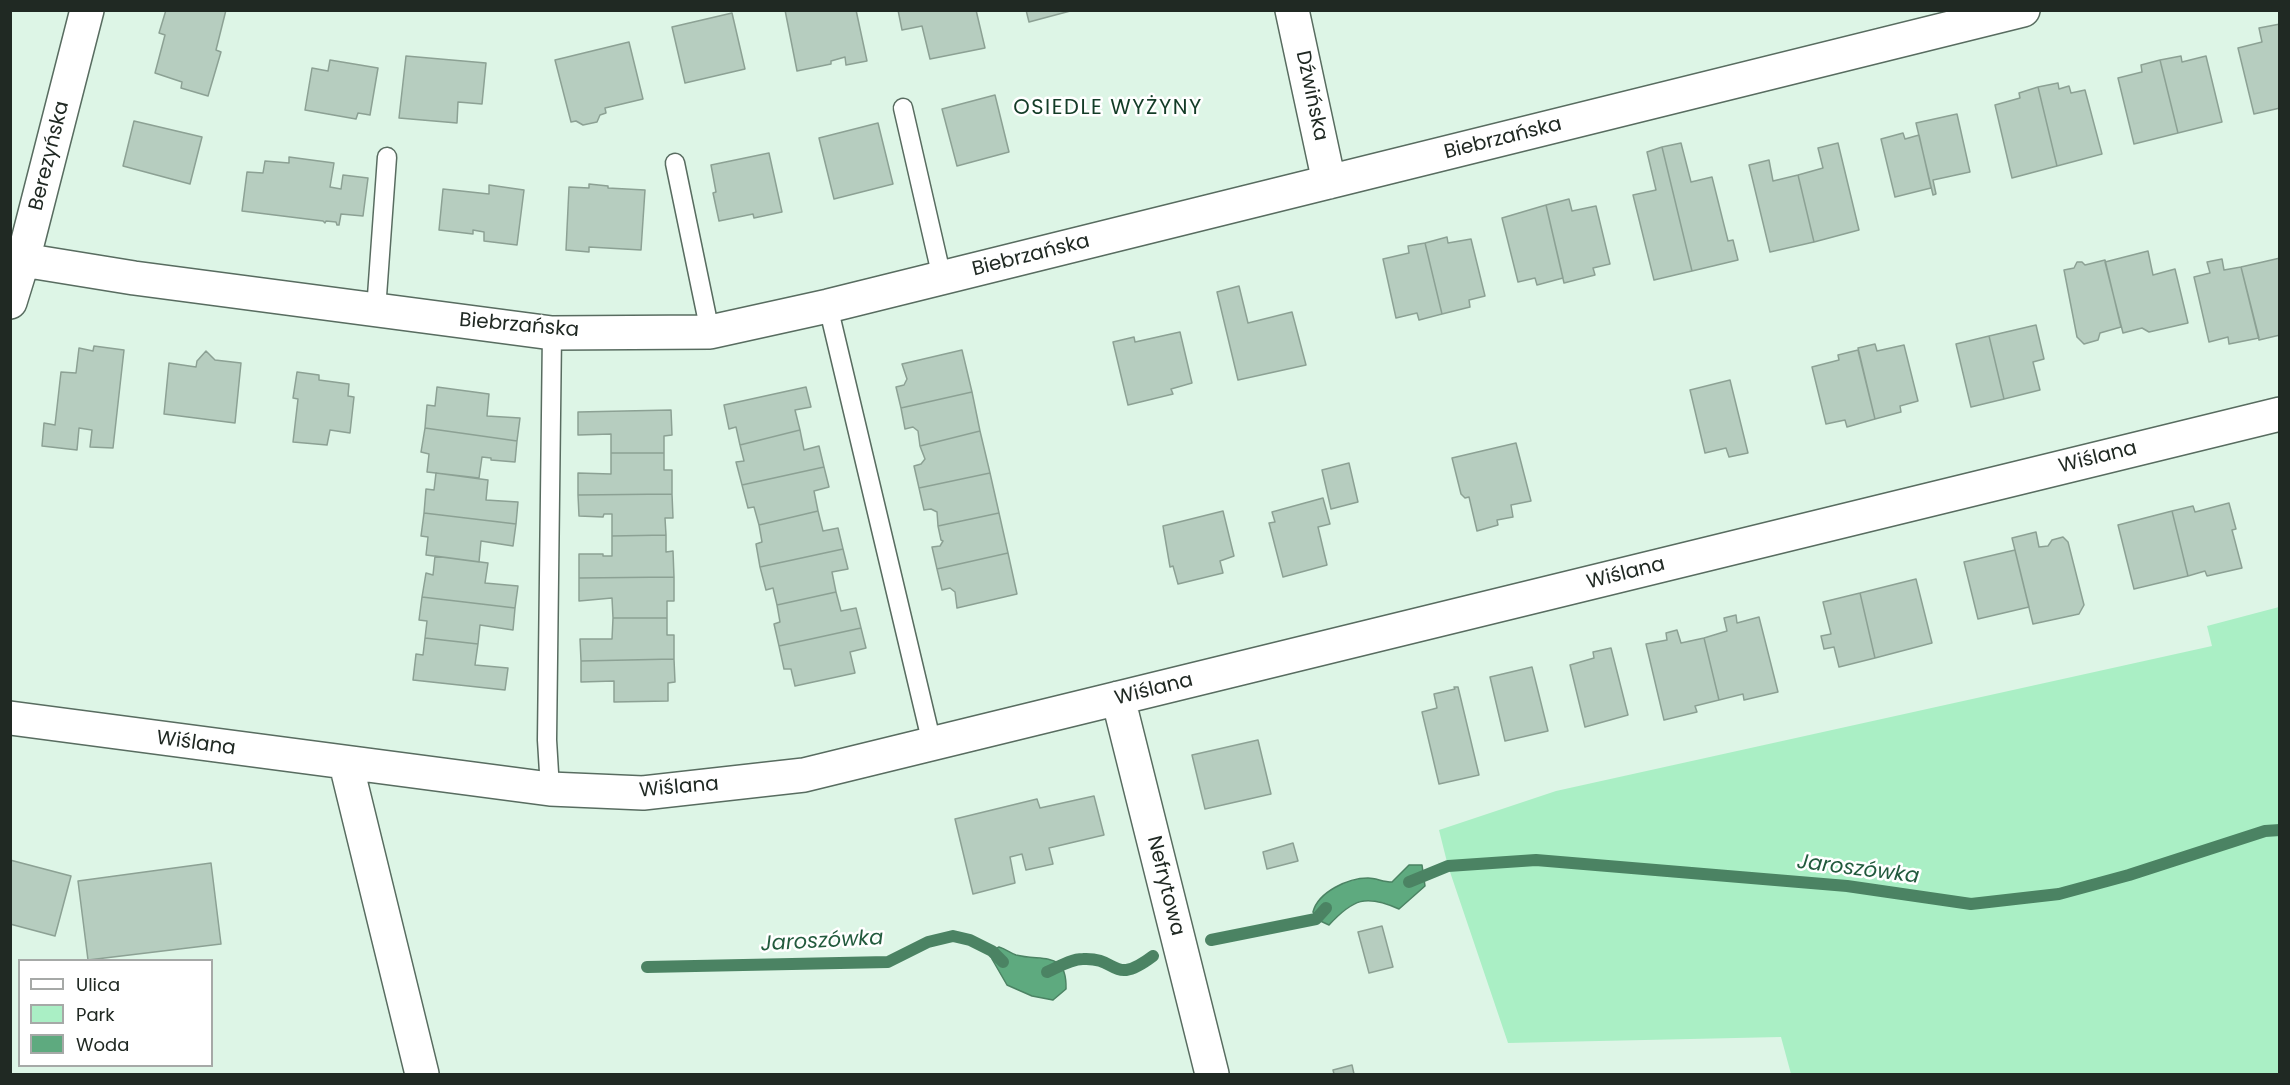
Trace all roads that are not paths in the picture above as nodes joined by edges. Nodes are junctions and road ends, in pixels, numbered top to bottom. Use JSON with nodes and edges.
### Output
{"nodes":[{"id":1,"x":87,"y":10,"type":"edge"},
{"id":2,"x":1292,"y":10,"type":"edge"},
{"id":3,"x":2023,"y":10,"type":"edge"},
{"id":4,"x":903,"y":108,"type":"dead end"},
{"id":5,"x":387,"y":157,"type":"dead end"},
{"id":6,"x":675,"y":163,"type":"dead end"},
{"id":7,"x":1329,"y":182,"type":"junction"},
{"id":8,"x":23,"y":260,"type":"junction"},
{"id":9,"x":942,"y":278,"type":"junction"},
{"id":10,"x":10,"y":302,"type":"edge"},
{"id":11,"x":828,"y":306,"type":"junction"},
{"id":12,"x":376,"y":310,"type":"junction"},
{"id":13,"x":710,"y":332,"type":"junction"},
{"id":14,"x":552,"y":333,"type":"junction"},
{"id":15,"x":2280,"y":414,"type":"edge"},
{"id":16,"x":1118,"y":698,"type":"junction"},
{"id":17,"x":10,"y":718,"type":"edge"},
{"id":18,"x":932,"y":744,"type":"junction"},
{"id":19,"x":346,"y":764,"type":"junction"},
{"id":20,"x":550,"y":789,"type":"junction"},
{"id":21,"x":422,"y":1074,"type":"edge"},
{"id":22,"x":1212,"y":1074,"type":"edge"}],
"edges":[{"from":1,"to":8,"type":"street","name":"Berezyńska"},
{"from":2,"to":7,"type":"street","name":"Dźwińska"},
{"from":3,"to":7,"type":"street","name":"Biebrzańska"},
{"from":4,"to":9,"type":"lane"},
{"from":5,"to":12,"type":"lane"},
{"from":6,"to":13,"type":"lane"},
{"from":7,"to":9,"type":"street","name":"Biebrzańska"},
{"from":8,"to":10,"type":"street","name":"Berezyńska"},
{"from":8,"to":12,"type":"street","name":"Biebrzańska"},
{"from":9,"to":11,"type":"street","name":"Biebrzańska"},
{"from":11,"to":13,"type":"street","name":"Biebrzańska"},
{"from":11,"to":18,"type":"lane"},
{"from":12,"to":14,"type":"street","name":"Biebrzańska"},
{"from":13,"to":14,"type":"street","name":"Biebrzańska"},
{"from":14,"to":20,"type":"lane"},
{"from":15,"to":16,"type":"street","name":"Wiślana"},
{"from":16,"to":18,"type":"street","name":"Wiślana"},
{"from":16,"to":22,"type":"street","name":"Nefrytowa"},
{"from":17,"to":19,"type":"street","name":"Wiślana"},
{"from":18,"to":20,"type":"street","name":"Wiślana"},
{"from":19,"to":20,"type":"street","name":"Wiślana"},
{"from":19,"to":21,"type":"street"}]}
